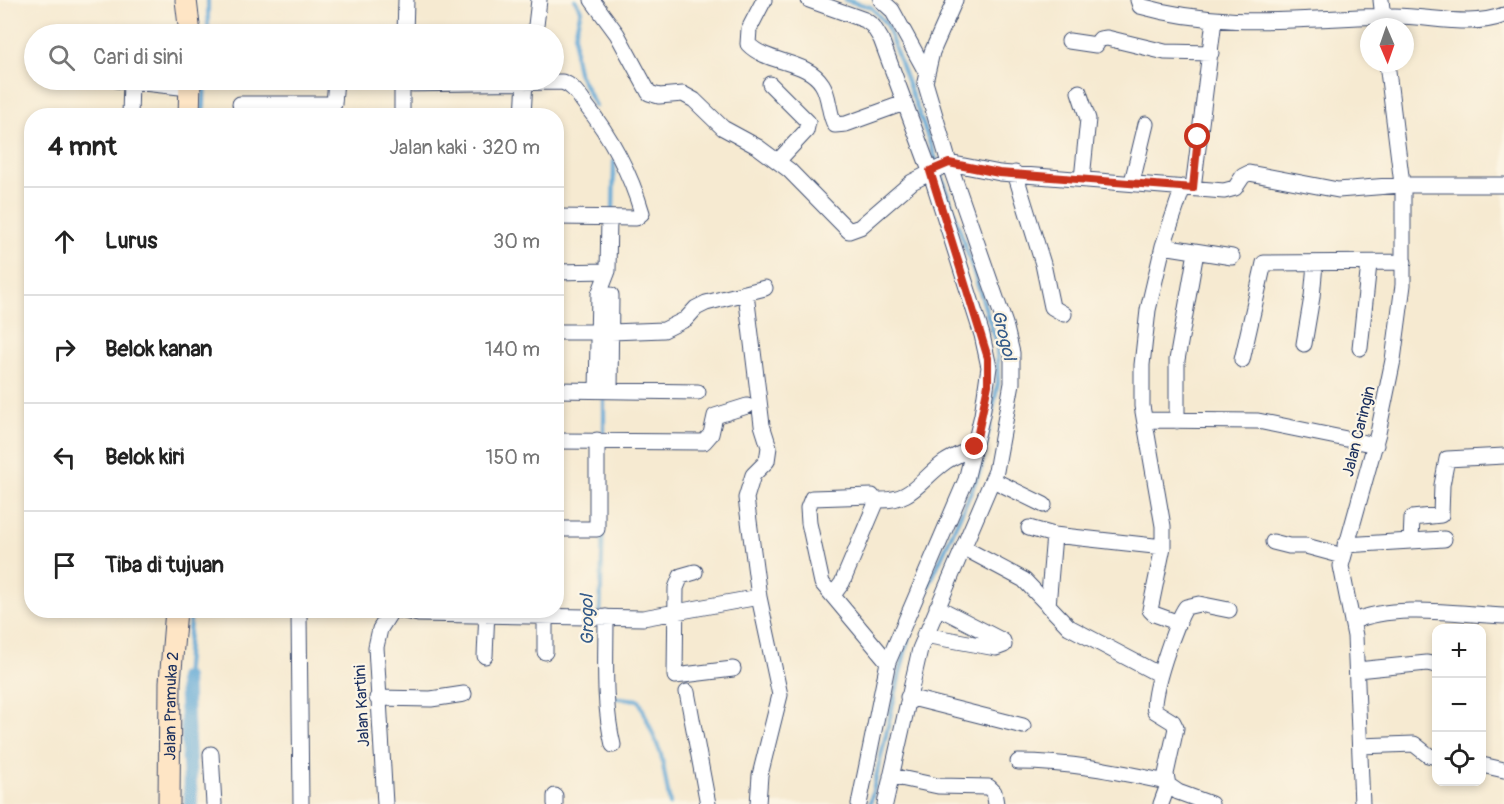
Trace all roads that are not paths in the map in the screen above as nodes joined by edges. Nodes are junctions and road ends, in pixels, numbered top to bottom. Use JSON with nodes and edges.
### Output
{"nodes":[{"id":1,"x":186,"y":0,"type":"edge"},
{"id":2,"x":406,"y":0,"type":"edge"},
{"id":3,"x":539,"y":0,"type":"edge"},
{"id":4,"x":592,"y":0,"type":"edge"},
{"id":5,"x":764,"y":0,"type":"edge"},
{"id":6,"x":809,"y":0,"type":"edge"},
{"id":7,"x":881,"y":0,"type":"edge"},
{"id":8,"x":955,"y":0,"type":"edge"},
{"id":9,"x":1138,"y":0,"type":"edge"},
{"id":10,"x":1381,"y":0,"type":"edge"},
{"id":11,"x":1504,"y":15,"type":"edge"},
{"id":12,"x":1383,"y":18,"type":"edge"},
{"id":13,"x":1214,"y":20,"type":"junction"},
{"id":14,"x":1360,"y":22,"type":"edge"},
{"id":15,"x":1414,"y":22,"type":"edge"},
{"id":16,"x":189,"y":24,"type":"edge"},
{"id":17,"x":405,"y":24,"type":"edge"},
{"id":18,"x":536,"y":24,"type":"edge"},
{"id":19,"x":1069,"y":40,"type":"dead end"},
{"id":20,"x":1211,"y":53,"type":"junction"},
{"id":21,"x":926,"y":72,"type":"junction"},
{"id":22,"x":1388,"y":72,"type":"edge"},
{"id":23,"x":564,"y":83,"type":"edge"},
{"id":24,"x":770,"y":84,"type":"dead end"},
{"id":25,"x":126,"y":90,"type":"edge"},
{"id":26,"x":185,"y":90,"type":"edge"},
{"id":27,"x":335,"y":90,"type":"edge"},
{"id":28,"x":401,"y":90,"type":"edge"},
{"id":29,"x":524,"y":90,"type":"edge"},
{"id":30,"x":1079,"y":92,"type":"dead end"},
{"id":31,"x":904,"y":103,"type":"junction"},
{"id":32,"x":240,"y":104,"type":"dead end"},
{"id":33,"x":129,"y":108,"type":"edge"},
{"id":34,"x":188,"y":108,"type":"edge"},
{"id":35,"x":402,"y":108,"type":"edge"},
{"id":36,"x":523,"y":108,"type":"edge"},
{"id":37,"x":1146,"y":124,"type":"dead end"},
{"id":38,"x":778,"y":161,"type":"junction"},
{"id":39,"x":948,"y":163,"type":"junction"},
{"id":40,"x":931,"y":171,"type":"junction"},
{"id":41,"x":1015,"y":173,"type":"junction"},
{"id":42,"x":1082,"y":178,"type":"junction"},
{"id":43,"x":1132,"y":182,"type":"junction"},
{"id":44,"x":1401,"y":185,"type":"junction"},
{"id":45,"x":1504,"y":185,"type":"edge"},
{"id":46,"x":1188,"y":187,"type":"junction"},
{"id":47,"x":564,"y":217,"type":"edge"},
{"id":48,"x":612,"y":218,"type":"junction"},
{"id":49,"x":1164,"y":246,"type":"junction"},
{"id":50,"x":1196,"y":252,"type":"junction"},
{"id":51,"x":1232,"y":257,"type":"dead end"},
{"id":52,"x":1404,"y":262,"type":"junction"},
{"id":53,"x":1315,"y":264,"type":"junction"},
{"id":54,"x":1370,"y":264,"type":"junction"},
{"id":55,"x":608,"y":271,"type":"junction"},
{"id":56,"x":564,"y":272,"type":"edge"},
{"id":57,"x":765,"y":288,"type":"dead end"},
{"id":58,"x":746,"y":294,"type":"junction"},
{"id":59,"x":611,"y":295,"type":"dead end"},
{"id":60,"x":1064,"y":314,"type":"dead end"},
{"id":61,"x":564,"y":332,"type":"edge"},
{"id":62,"x":604,"y":332,"type":"junction"},
{"id":63,"x":1304,"y":344,"type":"dead end"},
{"id":64,"x":1360,"y":348,"type":"dead end"},
{"id":65,"x":1242,"y":360,"type":"dead end"},
{"id":66,"x":564,"y":390,"type":"edge"},
{"id":67,"x":603,"y":390,"type":"junction"},
{"id":68,"x":698,"y":392,"type":"dead end"},
{"id":69,"x":747,"y":406,"type":"dead end"},
{"id":70,"x":1145,"y":420,"type":"junction"},
{"id":71,"x":1177,"y":421,"type":"junction"},
{"id":72,"x":564,"y":441,"type":"edge"},
{"id":73,"x":602,"y":441,"type":"junction"},
{"id":74,"x":1376,"y":445,"type":"junction"},
{"id":75,"x":975,"y":447,"type":"junction"},
{"id":76,"x":1504,"y":456,"type":"edge"},
{"id":77,"x":993,"y":480,"type":"junction"},
{"id":78,"x":876,"y":500,"type":"junction"},
{"id":79,"x":1044,"y":505,"type":"dead end"},
{"id":80,"x":1029,"y":528,"type":"dead end"},
{"id":81,"x":564,"y":529,"type":"edge"},
{"id":82,"x":1054,"y":535,"type":"junction"},
{"id":83,"x":1444,"y":539,"type":"dead end"},
{"id":84,"x":1411,"y":541,"type":"junction"},
{"id":85,"x":1273,"y":542,"type":"dead end"},
{"id":86,"x":1163,"y":547,"type":"junction"},
{"id":87,"x":964,"y":548,"type":"junction"},
{"id":88,"x":1344,"y":551,"type":"junction"},
{"id":89,"x":695,"y":572,"type":"dead end"},
{"id":90,"x":833,"y":595,"type":"junction"},
{"id":91,"x":760,"y":598,"type":"junction"},
{"id":92,"x":1048,"y":606,"type":"junction"},
{"id":93,"x":937,"y":608,"type":"junction"},
{"id":94,"x":1229,"y":610,"type":"dead end"},
{"id":95,"x":674,"y":612,"type":"junction"},
{"id":96,"x":564,"y":616,"type":"edge"},
{"id":97,"x":1504,"y":616,"type":"edge"},
{"id":98,"x":601,"y":617,"type":"junction"},
{"id":99,"x":175,"y":618,"type":"edge"},
{"id":100,"x":299,"y":618,"type":"edge"},
{"id":101,"x":388,"y":618,"type":"edge"},
{"id":102,"x":487,"y":618,"type":"edge"},
{"id":103,"x":545,"y":618,"type":"edge"},
{"id":104,"x":1352,"y":622,"type":"junction"},
{"id":105,"x":1179,"y":623,"type":"junction"},
{"id":106,"x":924,"y":635,"type":"junction"},
{"id":107,"x":545,"y":652,"type":"dead end"},
{"id":108,"x":485,"y":656,"type":"dead end"},
{"id":109,"x":888,"y":662,"type":"junction"},
{"id":110,"x":1432,"y":664,"type":"edge"},
{"id":111,"x":733,"y":669,"type":"dead end"},
{"id":112,"x":1357,"y":670,"type":"junction"},
{"id":113,"x":1160,"y":675,"type":"junction"},
{"id":114,"x":687,"y":692,"type":"dead end"},
{"id":115,"x":464,"y":693,"type":"dead end"},
{"id":116,"x":908,"y":696,"type":"junction"},
{"id":117,"x":377,"y":698,"type":"junction"},
{"id":118,"x":1023,"y":726,"type":"dead end"},
{"id":119,"x":613,"y":745,"type":"dead end"},
{"id":120,"x":1360,"y":746,"type":"junction"},
{"id":121,"x":211,"y":754,"type":"dead end"},
{"id":122,"x":1432,"y":756,"type":"edge"},
{"id":123,"x":1018,"y":762,"type":"dead end"},
{"id":124,"x":1486,"y":766,"type":"edge"},
{"id":125,"x":1504,"y":770,"type":"edge"},
{"id":126,"x":891,"y":776,"type":"junction"},
{"id":127,"x":1167,"y":783,"type":"junction"},
{"id":128,"x":169,"y":804,"type":"edge"},
{"id":129,"x":214,"y":804,"type":"edge"},
{"id":130,"x":301,"y":804,"type":"edge"},
{"id":131,"x":385,"y":804,"type":"edge"},
{"id":132,"x":708,"y":804,"type":"edge"},
{"id":133,"x":758,"y":804,"type":"edge"},
{"id":134,"x":859,"y":804,"type":"edge"},
{"id":135,"x":885,"y":804,"type":"edge"},
{"id":136,"x":996,"y":804,"type":"edge"},
{"id":137,"x":1161,"y":804,"type":"edge"},
{"id":138,"x":1211,"y":804,"type":"edge"},
{"id":139,"x":1362,"y":804,"type":"edge"}],
"edges":[{"from":1,"to":16,"type":"main road"},
{"from":2,"to":17,"type":"street"},
{"from":3,"to":18,"type":"street"},
{"from":4,"to":38,"type":"street"},
{"from":5,"to":31,"type":"street"},
{"from":6,"to":31,"type":"street"},
{"from":7,"to":21,"type":"street"},
{"from":8,"to":21,"type":"street"},
{"from":9,"to":13,"type":"street"},
{"from":10,"to":12,"type":"street"},
{"from":11,"to":15,"type":"street"},
{"from":13,"to":14,"type":"street"},
{"from":13,"to":20,"type":"street"},
{"from":19,"to":20,"type":"street"},
{"from":20,"to":46,"type":"street"},
{"from":21,"to":39,"type":"street"},
{"from":22,"to":44,"type":"street","name":"Jalan Caringin"},
{"from":23,"to":48,"type":"street"},
{"from":24,"to":38,"type":"street"},
{"from":25,"to":33,"type":"street"},
{"from":26,"to":34,"type":"main road"},
{"from":27,"to":32,"type":"street"},
{"from":28,"to":35,"type":"street"},
{"from":29,"to":36,"type":"street"},
{"from":30,"to":42,"type":"street"},
{"from":31,"to":40,"type":"street"},
{"from":37,"to":43,"type":"street"},
{"from":38,"to":40,"type":"street"},
{"from":39,"to":40,"type":"street"},
{"from":39,"to":41,"type":"street"},
{"from":39,"to":77,"type":"street"},
{"from":40,"to":75,"type":"street"},
{"from":41,"to":42,"type":"street"},
{"from":41,"to":60,"type":"street"},
{"from":42,"to":43,"type":"street"},
{"from":43,"to":46,"type":"street"},
{"from":44,"to":45,"type":"street"},
{"from":44,"to":46,"type":"street"},
{"from":44,"to":52,"type":"street","name":"Jalan Caringin"},
{"from":46,"to":49,"type":"street"},
{"from":47,"to":48,"type":"street"},
{"from":48,"to":55,"type":"street"},
{"from":49,"to":50,"type":"street"},
{"from":49,"to":70,"type":"street"},
{"from":50,"to":51,"type":"street"},
{"from":50,"to":71,"type":"street"},
{"from":52,"to":54,"type":"street"},
{"from":52,"to":74,"type":"street","name":"Jalan Caringin"},
{"from":53,"to":54,"type":"street"},
{"from":53,"to":63,"type":"street"},
{"from":53,"to":65,"type":"street"},
{"from":54,"to":64,"type":"street"},
{"from":55,"to":56,"type":"street"},
{"from":55,"to":62,"type":"street"},
{"from":57,"to":58,"type":"street"},
{"from":58,"to":62,"type":"street"},
{"from":58,"to":91,"type":"street"},
{"from":59,"to":62,"type":"street"},
{"from":61,"to":62,"type":"street"},
{"from":62,"to":67,"type":"street"},
{"from":66,"to":67,"type":"street"},
{"from":67,"to":68,"type":"street"},
{"from":69,"to":73,"type":"street"},
{"from":70,"to":71,"type":"street"},
{"from":70,"to":86,"type":"street"},
{"from":71,"to":74,"type":"street"},
{"from":72,"to":73,"type":"street"},
{"from":73,"to":81,"type":"street"},
{"from":74,"to":88,"type":"street","name":"Jalan Caringin"},
{"from":75,"to":78,"type":"street"},
{"from":75,"to":109,"type":"street"},
{"from":76,"to":84,"type":"street"},
{"from":77,"to":79,"type":"street"},
{"from":77,"to":87,"type":"street"},
{"from":78,"to":90,"type":"street"},
{"from":78,"to":90,"type":"street"},
{"from":80,"to":82,"type":"street"},
{"from":82,"to":86,"type":"street"},
{"from":82,"to":92,"type":"street"},
{"from":83,"to":84,"type":"street"},
{"from":84,"to":88,"type":"street"},
{"from":85,"to":88,"type":"street"},
{"from":86,"to":105,"type":"street"},
{"from":87,"to":92,"type":"street"},
{"from":87,"to":93,"type":"street"},
{"from":88,"to":104,"type":"street","name":"Jalan Caringin"},
{"from":89,"to":95,"type":"street"},
{"from":90,"to":109,"type":"street"},
{"from":91,"to":95,"type":"street"},
{"from":91,"to":133,"type":"street"},
{"from":92,"to":113,"type":"street"},
{"from":93,"to":106,"type":"street"},
{"from":93,"to":106,"type":"street"},
{"from":94,"to":105,"type":"street"},
{"from":95,"to":98,"type":"street"},
{"from":95,"to":111,"type":"street"},
{"from":96,"to":98,"type":"street"},
{"from":97,"to":104,"type":"street"},
{"from":98,"to":119,"type":"street"},
{"from":99,"to":128,"type":"main road","name":"Jalan Pramuka 2"},
{"from":100,"to":130,"type":"street"},
{"from":101,"to":117,"type":"street","name":"Jalan Kartini"},
{"from":102,"to":108,"type":"street"},
{"from":103,"to":107,"type":"street"},
{"from":104,"to":112,"type":"street","name":"Jalan Caringin"},
{"from":105,"to":113,"type":"street"},
{"from":106,"to":116,"type":"street"},
{"from":109,"to":134,"type":"street"},
{"from":110,"to":112,"type":"street"},
{"from":112,"to":120,"type":"street","name":"Jalan Caringin"},
{"from":113,"to":127,"type":"street"},
{"from":114,"to":132,"type":"street"},
{"from":115,"to":117,"type":"street"},
{"from":116,"to":118,"type":"street"},
{"from":116,"to":126,"type":"street"},
{"from":117,"to":131,"type":"street","name":"Jalan Kartini"},
{"from":120,"to":122,"type":"street"},
{"from":120,"to":139,"type":"street","name":"Jalan Caringin"},
{"from":121,"to":129,"type":"street"},
{"from":123,"to":127,"type":"street"},
{"from":124,"to":125,"type":"street"},
{"from":126,"to":135,"type":"street"},
{"from":126,"to":136,"type":"street"},
{"from":127,"to":137,"type":"street"},
{"from":127,"to":138,"type":"street"}]}
